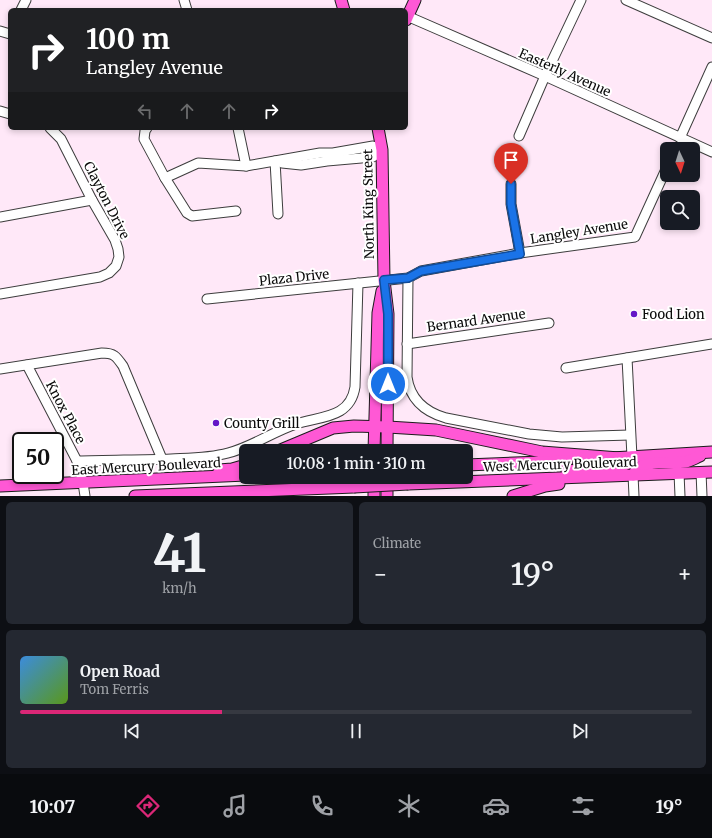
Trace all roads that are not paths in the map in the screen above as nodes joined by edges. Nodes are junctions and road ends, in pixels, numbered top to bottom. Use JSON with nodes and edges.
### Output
{"nodes":[{"id":1,"x":415,"y":0,"type":"edge"},
{"id":2,"x":581,"y":0,"type":"edge"},
{"id":3,"x":626,"y":0,"type":"edge"},
{"id":4,"x":408,"y":16,"type":"edge"},
{"id":5,"x":408,"y":18,"type":"edge"},
{"id":6,"x":712,"y":38,"type":"edge"},
{"id":7,"x":712,"y":67,"type":"edge"},
{"id":8,"x":545,"y":76,"type":"junction"},
{"id":9,"x":54,"y":130,"type":"edge"},
{"id":10,"x":146,"y":130,"type":"edge"},
{"id":11,"x":238,"y":130,"type":"edge"},
{"id":12,"x":378,"y":130,"type":"edge"},
{"id":13,"x":519,"y":136,"type":"dead end"},
{"id":14,"x":680,"y":138,"type":"junction"},
{"id":15,"x":382,"y":150,"type":"junction"},
{"id":16,"x":712,"y":152,"type":"edge"},
{"id":17,"x":275,"y":161,"type":"junction"},
{"id":18,"x":246,"y":166,"type":"junction"},
{"id":19,"x":165,"y":178,"type":"junction"},
{"id":20,"x":660,"y":182,"type":"edge"},
{"id":21,"x":511,"y":184,"type":"dead end"},
{"id":22,"x":92,"y":200,"type":"junction"},
{"id":23,"x":236,"y":211,"type":"dead end"},
{"id":24,"x":278,"y":214,"type":"dead end"},
{"id":25,"x":0,"y":217,"type":"edge"},
{"id":26,"x":520,"y":254,"type":"junction"},
{"id":27,"x":408,"y":278,"type":"junction"},
{"id":28,"x":384,"y":280,"type":"junction"},
{"id":29,"x":358,"y":283,"type":"junction"},
{"id":30,"x":0,"y":294,"type":"edge"},
{"id":31,"x":207,"y":299,"type":"dead end"},
{"id":32,"x":549,"y":323,"type":"dead end"},
{"id":33,"x":407,"y":344,"type":"junction"},
{"id":34,"x":712,"y":344,"type":"edge"},
{"id":35,"x":627,"y":358,"type":"junction"},
{"id":36,"x":27,"y":365,"type":"junction"},
{"id":37,"x":0,"y":368,"type":"edge"},
{"id":38,"x":566,"y":368,"type":"dead end"},
{"id":39,"x":375,"y":426,"type":"junction"},
{"id":40,"x":388,"y":426,"type":"junction"},
{"id":41,"x":630,"y":434,"type":"junction"},
{"id":42,"x":295,"y":444,"type":"edge"},
{"id":43,"x":374,"y":444,"type":"edge"},
{"id":44,"x":387,"y":444,"type":"edge"},
{"id":45,"x":710,"y":452,"type":"edge"},
{"id":46,"x":632,"y":457,"type":"junction"},
{"id":47,"x":619,"y":458,"type":"junction"},
{"id":48,"x":162,"y":459,"type":"junction"},
{"id":49,"x":77,"y":460,"type":"junction"},
{"id":50,"x":473,"y":465,"type":"edge"},
{"id":51,"x":239,"y":467,"type":"edge"},
{"id":52,"x":701,"y":472,"type":"junction"},
{"id":53,"x":712,"y":472,"type":"edge"},
{"id":54,"x":679,"y":473,"type":"junction"},
{"id":55,"x":621,"y":475,"type":"junction"},
{"id":56,"x":633,"y":475,"type":"junction"},
{"id":57,"x":239,"y":476,"type":"edge"},
{"id":58,"x":546,"y":478,"type":"junction"},
{"id":59,"x":129,"y":481,"type":"junction"},
{"id":60,"x":83,"y":483,"type":"junction"},
{"id":61,"x":374,"y":484,"type":"edge"},
{"id":62,"x":387,"y":484,"type":"edge"},
{"id":63,"x":0,"y":486,"type":"edge"},
{"id":64,"x":181,"y":495,"type":"edge"},
{"id":65,"x":85,"y":496,"type":"edge"},
{"id":66,"x":135,"y":496,"type":"edge"},
{"id":67,"x":200,"y":496,"type":"edge"},
{"id":68,"x":374,"y":496,"type":"edge"},
{"id":69,"x":387,"y":496,"type":"edge"},
{"id":70,"x":513,"y":496,"type":"edge"},
{"id":71,"x":626,"y":496,"type":"edge"},
{"id":72,"x":634,"y":496,"type":"edge"},
{"id":73,"x":680,"y":496,"type":"edge"},
{"id":74,"x":702,"y":496,"type":"edge"}],
"edges":[{"from":1,"to":4,"type":"main road"},
{"from":2,"to":8,"type":"street"},
{"from":3,"to":6,"type":"street"},
{"from":5,"to":8,"type":"street","name":"Easterly Avenue"},
{"from":7,"to":14,"type":"street"},
{"from":8,"to":13,"type":"street"},
{"from":8,"to":14,"type":"street","name":"Easterly Avenue"},
{"from":9,"to":22,"type":"street","name":"Clayton Drive"},
{"from":10,"to":19,"type":"street"},
{"from":11,"to":18,"type":"street"},
{"from":12,"to":15,"type":"main road","name":"North King Street"},
{"from":14,"to":16,"type":"street","name":"Easterly Avenue"},
{"from":15,"to":17,"type":"street"},
{"from":15,"to":28,"type":"main road","name":"North King Street"},
{"from":17,"to":18,"type":"street"},
{"from":17,"to":24,"type":"street"},
{"from":18,"to":19,"type":"street"},
{"from":19,"to":23,"type":"street"},
{"from":20,"to":26,"type":"street","name":"Langley Avenue"},
{"from":21,"to":26,"type":"street"},
{"from":22,"to":25,"type":"street"},
{"from":22,"to":30,"type":"street","name":"Clayton Drive"},
{"from":26,"to":27,"type":"street","name":"Langley Avenue"},
{"from":27,"to":28,"type":"street","name":"Langley Avenue"},
{"from":27,"to":33,"type":"street"},
{"from":28,"to":29,"type":"street","name":"Plaza Drive"},
{"from":28,"to":39,"type":"main road","name":"North King Street"},
{"from":28,"to":40,"type":"main road","name":"North King Street"},
{"from":29,"to":31,"type":"street","name":"Plaza Drive"},
{"from":29,"to":48,"type":"street"},
{"from":32,"to":33,"type":"street","name":"Bernard Avenue"},
{"from":33,"to":41,"type":"street"},
{"from":34,"to":35,"type":"street"},
{"from":35,"to":38,"type":"street"},
{"from":35,"to":41,"type":"street"},
{"from":36,"to":37,"type":"street"},
{"from":36,"to":48,"type":"street"},
{"from":36,"to":49,"type":"street","name":"Knox Place"},
{"from":39,"to":40,"type":"main road"},
{"from":39,"to":42,"type":"main road"},
{"from":39,"to":43,"type":"main road","name":"North King Street"},
{"from":40,"to":44,"type":"main road","name":"North King Street"},
{"from":40,"to":47,"type":"main road"},
{"from":41,"to":46,"type":"street"},
{"from":45,"to":46,"type":"main road","name":"West Mercury Boulevard"},
{"from":45,"to":56,"type":"main road"},
{"from":46,"to":47,"type":"main road","name":"West Mercury Boulevard"},
{"from":46,"to":58,"type":"main road"},
{"from":47,"to":50,"type":"main road","name":"West Mercury Boulevard"},
{"from":48,"to":49,"type":"street"},
{"from":49,"to":60,"type":"street","name":"Knox Place"},
{"from":51,"to":59,"type":"main road"},
{"from":52,"to":53,"type":"main road","name":"West Mercury Boulevard"},
{"from":52,"to":54,"type":"main road","name":"West Mercury Boulevard"},
{"from":52,"to":74,"type":"street"},
{"from":54,"to":56,"type":"main road","name":"West Mercury Boulevard"},
{"from":54,"to":73,"type":"street"},
{"from":55,"to":56,"type":"main road","name":"West Mercury Boulevard"},
{"from":55,"to":58,"type":"main road","name":"West Mercury Boulevard"},
{"from":55,"to":70,"type":"main road"},
{"from":56,"to":72,"type":"street"},
{"from":57,"to":59,"type":"main road","name":"East Mercury Boulevard"},
{"from":58,"to":64,"type":"main road","name":"West Mercury Boulevard","bridge":true},
{"from":59,"to":60,"type":"main road","name":"East Mercury Boulevard"},
{"from":60,"to":63,"type":"main road","name":"East Mercury Boulevard"},
{"from":60,"to":65,"type":"street","name":"Knox Place"},
{"from":61,"to":68,"type":"main road"},
{"from":62,"to":69,"type":"main road"},
{"from":64,"to":66,"type":"main road"},
{"from":64,"to":67,"type":"main road"},
{"from":71,"to":72,"type":"street"}]}
